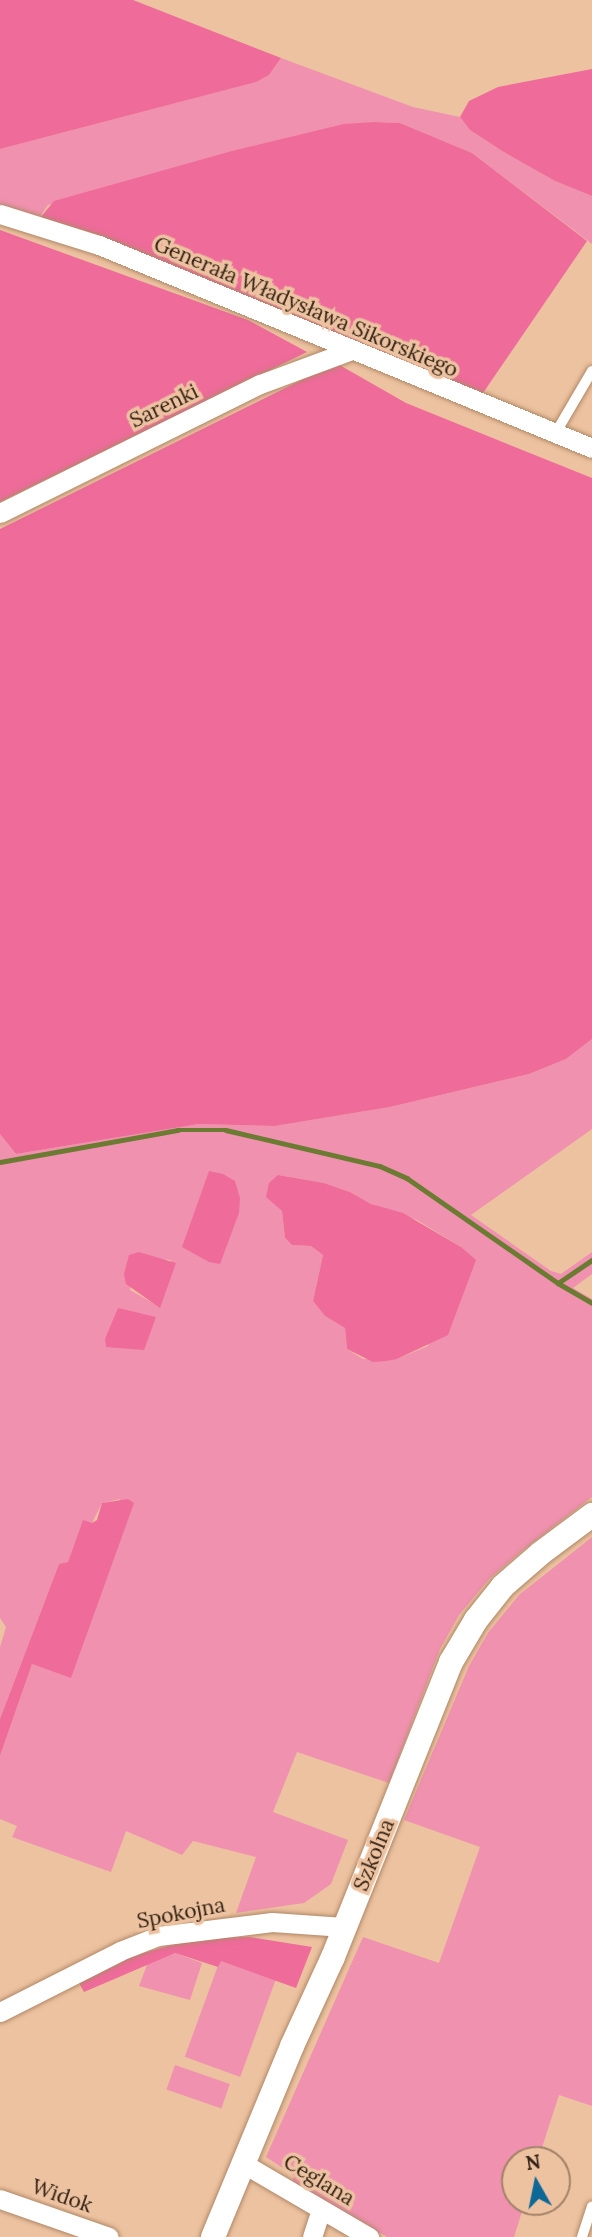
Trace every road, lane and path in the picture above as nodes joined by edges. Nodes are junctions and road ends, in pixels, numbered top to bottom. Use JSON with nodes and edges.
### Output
{"nodes":[{"id":1,"x":0,"y":214,"type":"edge"},
{"id":2,"x":352,"y":350,"type":"junction"},
{"id":3,"x":592,"y":370,"type":"edge"},
{"id":4,"x":555,"y":434,"type":"junction"},
{"id":5,"x":592,"y":448,"type":"edge"},
{"id":6,"x":0,"y":513,"type":"edge"},
{"id":7,"x":592,"y":1515,"type":"edge"},
{"id":8,"x":344,"y":1927,"type":"junction"},
{"id":9,"x":0,"y":2012,"type":"edge"},
{"id":10,"x":244,"y":2164,"type":"junction"},
{"id":11,"x":0,"y":2199,"type":"edge"},
{"id":12,"x":592,"y":2207,"type":"edge"},
{"id":13,"x":321,"y":2209,"type":"junction"},
{"id":14,"x":109,"y":2237,"type":"edge"},
{"id":15,"x":213,"y":2237,"type":"edge"},
{"id":16,"x":312,"y":2237,"type":"edge"},
{"id":17,"x":369,"y":2237,"type":"edge"},
{"id":18,"x":582,"y":2237,"type":"edge"}],
"edges":[{"from":1,"to":2,"type":"street","name":"Generała Władysława Sikorskiego"},
{"from":2,"to":4,"type":"street","name":"Generała Władysława Sikorskiego"},
{"from":2,"to":6,"type":"street","name":"Sarenki"},
{"from":3,"to":4,"type":"lane"},
{"from":4,"to":5,"type":"street","name":"Generała Władysława Sikorskiego"},
{"from":7,"to":8,"type":"street","name":"Szkolna"},
{"from":8,"to":9,"type":"street","name":"Spokojna"},
{"from":8,"to":10,"type":"street","name":"Szkolna"},
{"from":10,"to":13,"type":"street","name":"Ceglana"},
{"from":10,"to":15,"type":"street","name":"Szkolna"},
{"from":11,"to":14,"type":"street","name":"Widok"},
{"from":12,"to":18,"type":"lane"},
{"from":13,"to":16,"type":"street"},
{"from":13,"to":17,"type":"street","name":"Ceglana"}]}
